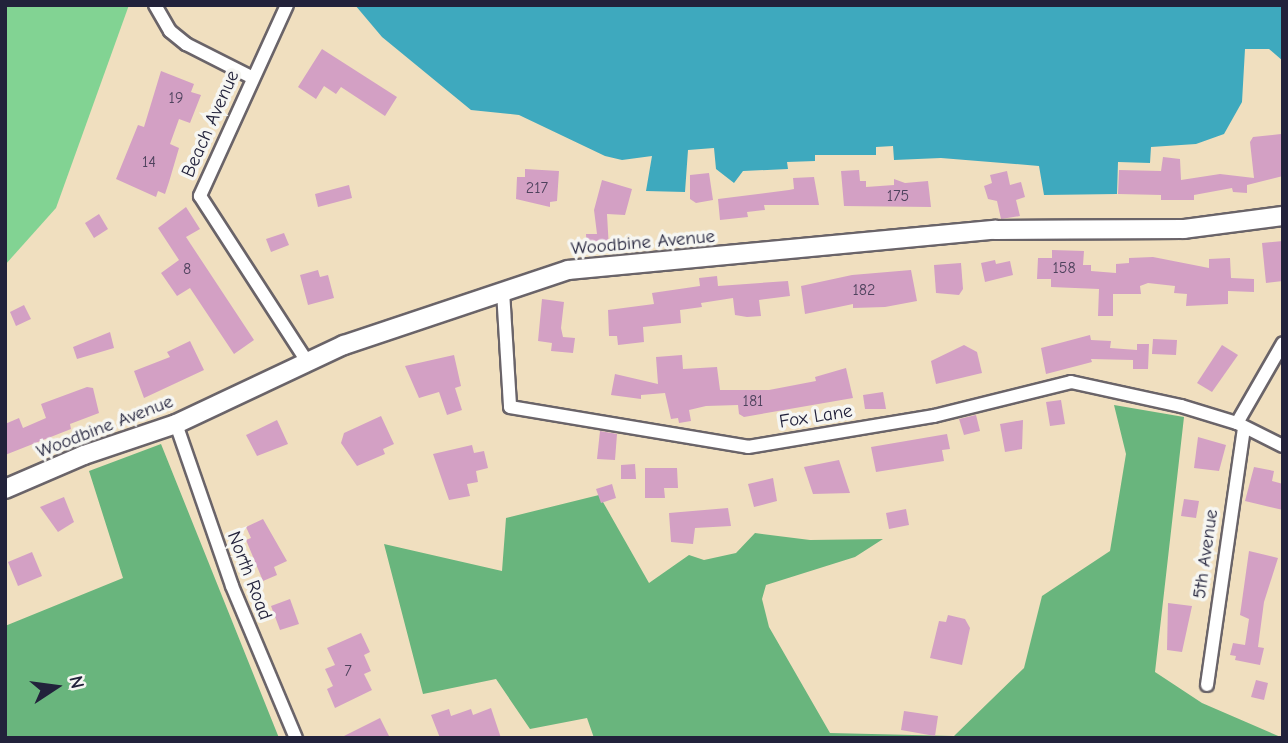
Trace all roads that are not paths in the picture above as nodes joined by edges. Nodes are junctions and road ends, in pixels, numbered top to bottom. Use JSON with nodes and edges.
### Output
{"nodes":[{"id":1,"x":155,"y":5,"type":"edge"},
{"id":2,"x":286,"y":5,"type":"edge"},
{"id":3,"x":253,"y":78,"type":"junction"},
{"id":4,"x":1283,"y":216,"type":"edge"},
{"id":5,"x":503,"y":291,"type":"junction"},
{"id":6,"x":1283,"y":343,"type":"edge"},
{"id":7,"x":306,"y":360,"type":"junction"},
{"id":8,"x":176,"y":424,"type":"junction"},
{"id":9,"x":1240,"y":426,"type":"junction"},
{"id":10,"x":1283,"y":446,"type":"edge"},
{"id":11,"x":5,"y":489,"type":"edge"},
{"id":12,"x":1207,"y":685,"type":"dead end"},
{"id":13,"x":296,"y":738,"type":"edge"}],
"edges":[{"from":1,"to":3,"type":"street"},
{"from":2,"to":3,"type":"street","name":"Beach Avenue"},
{"from":3,"to":7,"type":"street","name":"Beach Avenue"},
{"from":4,"to":5,"type":"main road","name":"Woodbine Avenue"},
{"from":5,"to":7,"type":"main road","name":"Woodbine Avenue"},
{"from":5,"to":9,"type":"street","name":"Fox Lane"},
{"from":6,"to":9,"type":"street","name":"5th Avenue"},
{"from":7,"to":8,"type":"main road","name":"Woodbine Avenue"},
{"from":8,"to":11,"type":"main road","name":"Woodbine Avenue"},
{"from":8,"to":13,"type":"street","name":"North Road"},
{"from":9,"to":10,"type":"street"},
{"from":9,"to":12,"type":"street","name":"5th Avenue"}]}
